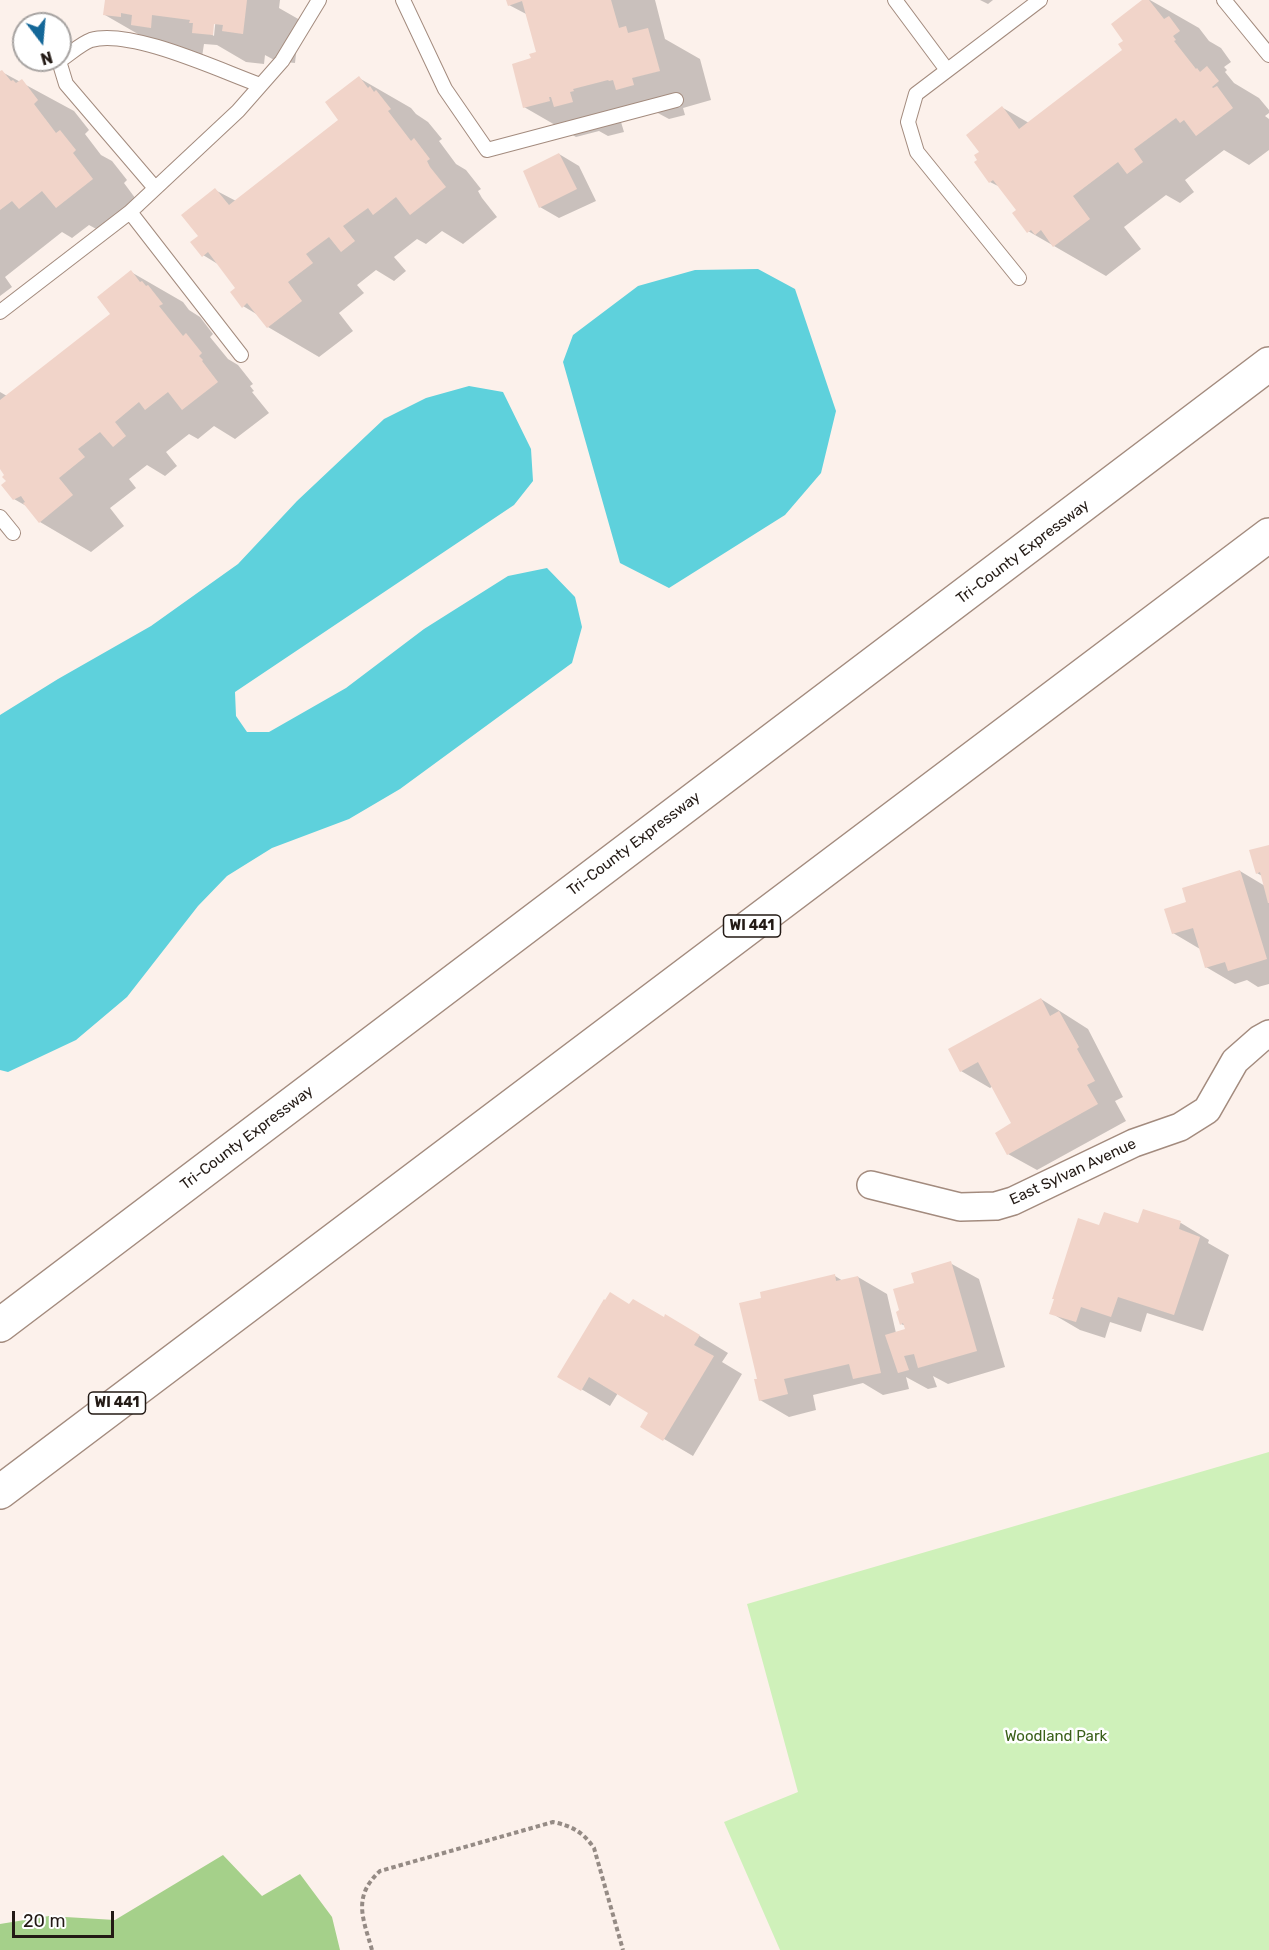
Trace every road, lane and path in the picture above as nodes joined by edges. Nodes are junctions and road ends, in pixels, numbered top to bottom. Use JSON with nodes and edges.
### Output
{"nodes":[{"id":1,"x":319,"y":0,"type":"edge"},
{"id":2,"x":403,"y":0,"type":"edge"},
{"id":3,"x":895,"y":0,"type":"edge"},
{"id":4,"x":1040,"y":0,"type":"edge"},
{"id":5,"x":1224,"y":0,"type":"edge"},
{"id":6,"x":1269,"y":55,"type":"edge"},
{"id":7,"x":948,"y":70,"type":"junction"},
{"id":8,"x":260,"y":85,"type":"junction"},
{"id":9,"x":676,"y":100,"type":"dead end"},
{"id":10,"x":155,"y":188,"type":"junction"},
{"id":11,"x":130,"y":212,"type":"junction"},
{"id":12,"x":1019,"y":278,"type":"dead end"},
{"id":13,"x":0,"y":312,"type":"edge"},
{"id":14,"x":241,"y":355,"type":"dead end"},
{"id":15,"x":1269,"y":364,"type":"edge"},
{"id":16,"x":0,"y":517,"type":"edge"},
{"id":17,"x":13,"y":533,"type":"dead end"},
{"id":18,"x":1269,"y":535,"type":"edge"},
{"id":19,"x":1269,"y":1034,"type":"edge"},
{"id":20,"x":872,"y":1185,"type":"dead end"},
{"id":21,"x":0,"y":1324,"type":"edge"},
{"id":22,"x":0,"y":1492,"type":"edge"},
{"id":23,"x":372,"y":1950,"type":"edge"},
{"id":24,"x":623,"y":1950,"type":"edge"}],
"edges":[{"from":1,"to":8,"type":"lane"},
{"from":2,"to":9,"type":"lane"},
{"from":3,"to":7,"type":"lane"},
{"from":4,"to":7,"type":"lane"},
{"from":5,"to":6,"type":"lane"},
{"from":7,"to":12,"type":"lane"},
{"from":8,"to":10,"type":"lane"},
{"from":8,"to":10,"type":"lane"},
{"from":10,"to":11,"type":"lane"},
{"from":11,"to":13,"type":"lane"},
{"from":11,"to":14,"type":"lane"},
{"from":15,"to":21,"type":"highway","name":"Tri-County Expressway"},
{"from":16,"to":17,"type":"lane"},
{"from":18,"to":22,"type":"highway","number":"WI 441"},
{"from":19,"to":20,"type":"street","name":"East Sylvan Avenue"},
{"from":23,"to":24,"type":"path"}]}
